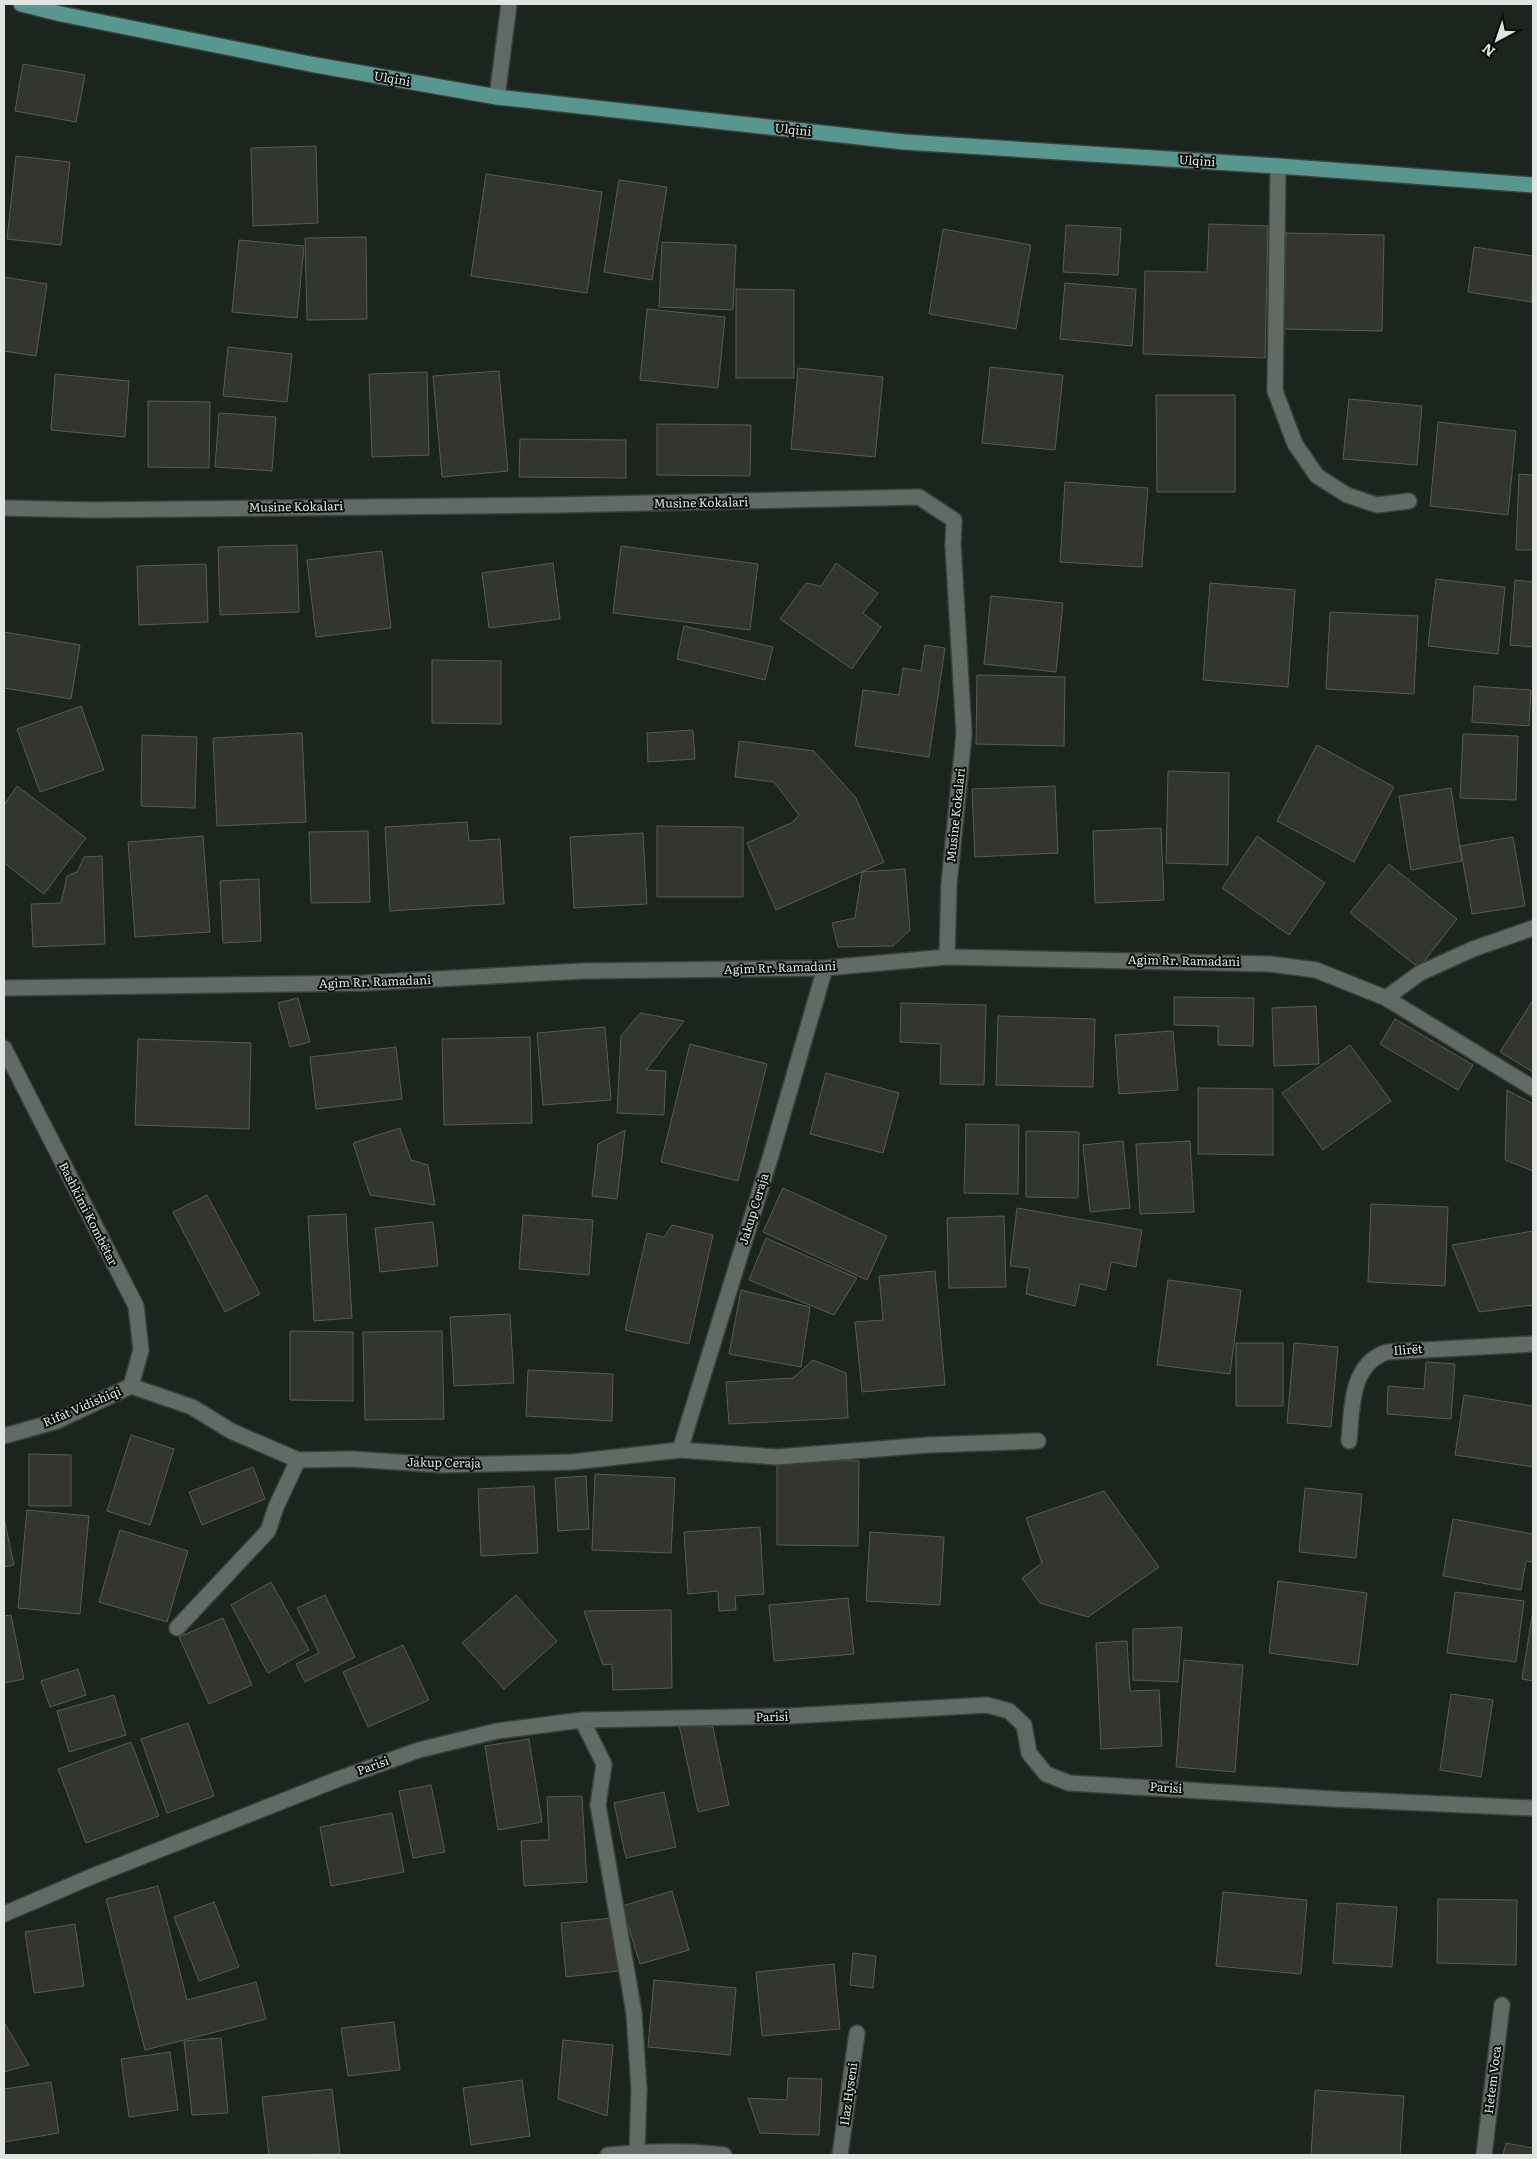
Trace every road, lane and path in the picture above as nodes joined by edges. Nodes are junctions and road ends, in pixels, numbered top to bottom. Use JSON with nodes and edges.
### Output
{"nodes":[{"id":1,"x":21,"y":4,"type":"edge"},
{"id":2,"x":509,"y":4,"type":"edge"},
{"id":3,"x":63,"y":9,"type":"edge"},
{"id":4,"x":497,"y":98,"type":"junction"},
{"id":5,"x":1278,"y":166,"type":"junction"},
{"id":6,"x":1533,"y":185,"type":"edge"},
{"id":7,"x":1409,"y":501,"type":"dead end"},
{"id":8,"x":4,"y":508,"type":"edge"},
{"id":9,"x":1533,"y":928,"type":"edge"},
{"id":10,"x":947,"y":957,"type":"junction"},
{"id":11,"x":825,"y":968,"type":"junction"},
{"id":12,"x":4,"y":988,"type":"edge"},
{"id":13,"x":1386,"y":998,"type":"junction"},
{"id":14,"x":4,"y":1048,"type":"edge"},
{"id":15,"x":1533,"y":1088,"type":"edge"},
{"id":16,"x":1533,"y":1344,"type":"edge"},
{"id":17,"x":130,"y":1386,"type":"junction"},
{"id":18,"x":4,"y":1436,"type":"edge"},
{"id":19,"x":1038,"y":1441,"type":"dead end"},
{"id":20,"x":1349,"y":1441,"type":"dead end"},
{"id":21,"x":680,"y":1450,"type":"junction"},
{"id":22,"x":298,"y":1460,"type":"junction"},
{"id":23,"x":177,"y":1628,"type":"dead end"},
{"id":24,"x":582,"y":1720,"type":"junction"},
{"id":25,"x":1533,"y":1808,"type":"edge"},
{"id":26,"x":4,"y":1914,"type":"edge"},
{"id":27,"x":1502,"y":2005,"type":"dead end"},
{"id":28,"x":857,"y":2033,"type":"dead end"},
{"id":29,"x":637,"y":2152,"type":"junction"},
{"id":30,"x":608,"y":2155,"type":"edge"},
{"id":31,"x":724,"y":2155,"type":"edge"},
{"id":32,"x":840,"y":2155,"type":"edge"},
{"id":33,"x":1484,"y":2155,"type":"edge"}],
"edges":[{"from":1,"to":3,"type":"main road","name":"Ulqini"},
{"from":2,"to":4,"type":"street"},
{"from":3,"to":4,"type":"main road","name":"Ulqini"},
{"from":4,"to":5,"type":"main road","name":"Ulqini"},
{"from":5,"to":6,"type":"main road","name":"Ulqini"},
{"from":5,"to":7,"type":"street"},
{"from":8,"to":10,"type":"street","name":"Musine Kokalari"},
{"from":9,"to":13,"type":"street"},
{"from":10,"to":11,"type":"street","name":"Agim Rr. Ramadani"},
{"from":10,"to":13,"type":"street","name":"Agim Rr. Ramadani"},
{"from":11,"to":12,"type":"street","name":"Agim Rr. Ramadani"},
{"from":11,"to":21,"type":"street","name":"Jakup Ceraja"},
{"from":13,"to":15,"type":"street"},
{"from":14,"to":17,"type":"street","name":"Bashkimi Kombëtar"},
{"from":16,"to":20,"type":"street","name":"Ilirët"},
{"from":17,"to":18,"type":"street","name":"Rifat Vidishiqi"},
{"from":17,"to":22,"type":"street","name":"Jakup Ceraja"},
{"from":19,"to":21,"type":"street","name":"Jakup Ceraja"},
{"from":21,"to":22,"type":"street","name":"Jakup Ceraja"},
{"from":22,"to":23,"type":"street"},
{"from":24,"to":25,"type":"street","name":"Parisi"},
{"from":24,"to":26,"type":"street","name":"Parisi"},
{"from":24,"to":29,"type":"street"},
{"from":27,"to":33,"type":"street","name":"Hetem Voca"},
{"from":28,"to":32,"type":"street","name":"Ilaz Hyseni"},
{"from":29,"to":30,"type":"street"},
{"from":29,"to":31,"type":"street"}]}
